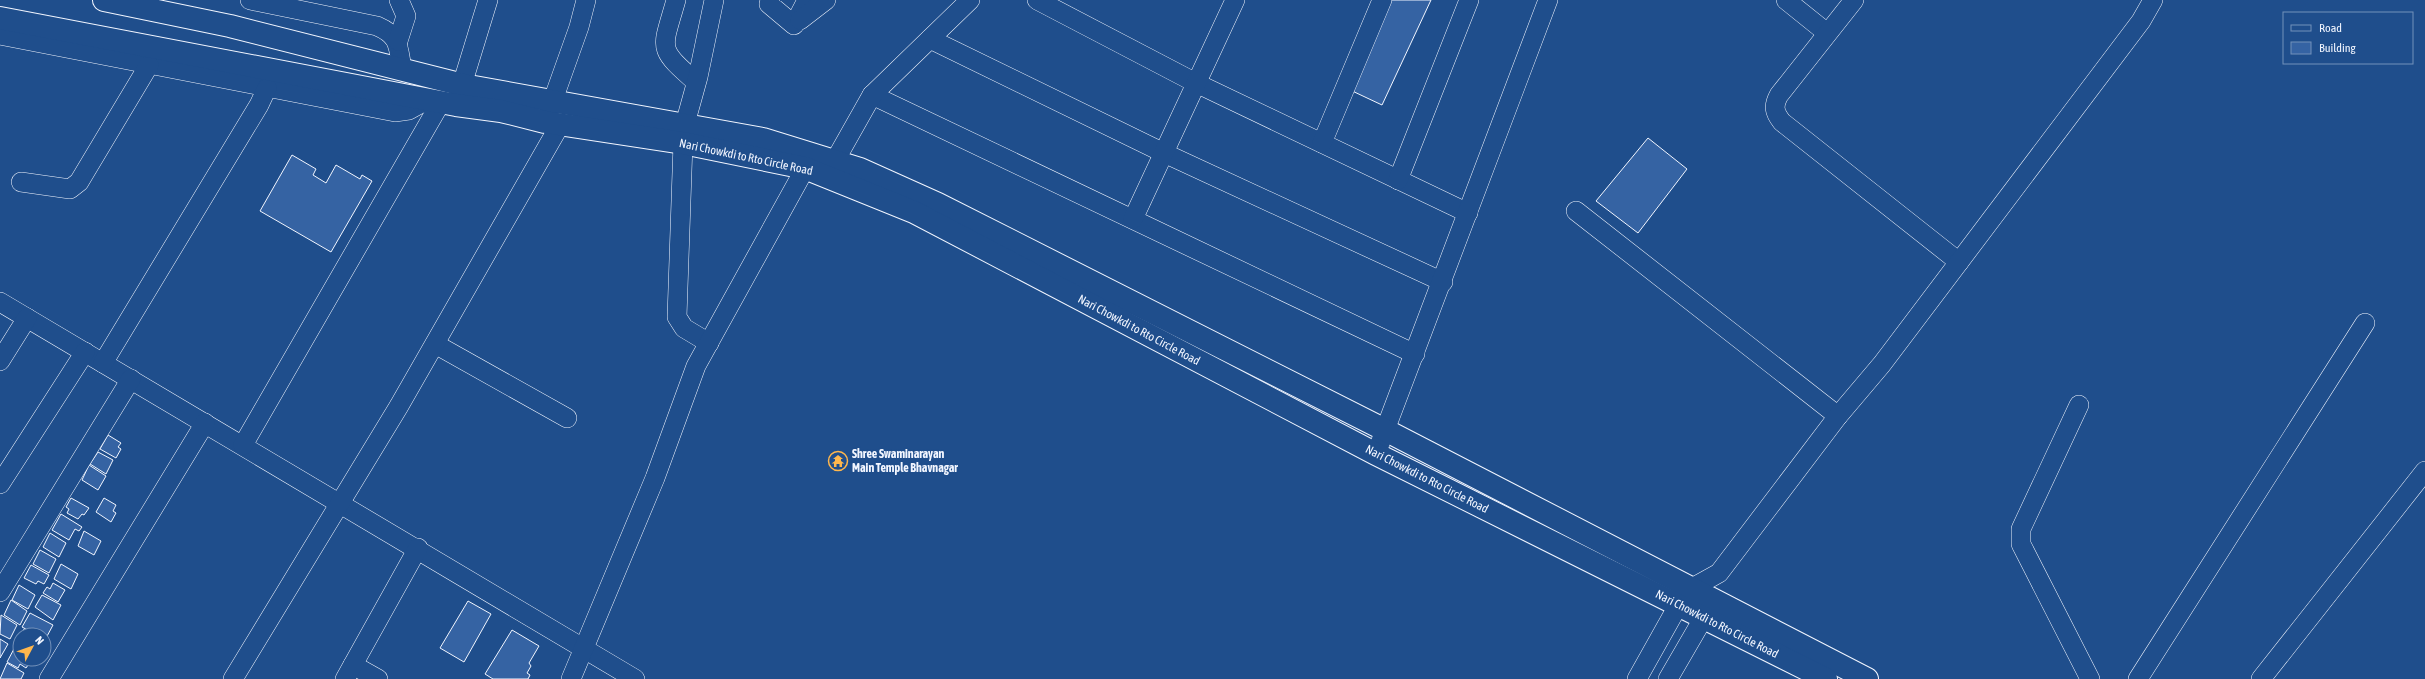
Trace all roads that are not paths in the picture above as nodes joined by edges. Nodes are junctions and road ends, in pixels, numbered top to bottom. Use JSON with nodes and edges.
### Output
{"nodes":[{"id":1,"x":104,"y":0,"type":"edge"},
{"id":2,"x":254,"y":0,"type":"edge"},
{"id":3,"x":398,"y":0,"type":"edge"},
{"id":4,"x":488,"y":0,"type":"edge"},
{"id":5,"x":586,"y":0,"type":"edge"},
{"id":6,"x":676,"y":0,"type":"edge"},
{"id":7,"x":714,"y":0,"type":"edge"},
{"id":8,"x":770,"y":0,"type":"edge"},
{"id":9,"x":807,"y":0,"type":"edge"},
{"id":10,"x":826,"y":0,"type":"edge"},
{"id":11,"x":970,"y":0,"type":"edge"},
{"id":12,"x":1037,"y":0,"type":"edge"},
{"id":13,"x":1235,"y":0,"type":"edge"},
{"id":14,"x":1382,"y":0,"type":"edge"},
{"id":15,"x":1469,"y":0,"type":"edge"},
{"id":16,"x":1548,"y":0,"type":"edge"},
{"id":17,"x":1786,"y":0,"type":"edge"},
{"id":18,"x":1854,"y":0,"type":"edge"},
{"id":19,"x":2153,"y":0,"type":"edge"},
{"id":20,"x":0,"y":18,"type":"edge"},
{"id":21,"x":794,"y":25,"type":"junction"},
{"id":22,"x":1828,"y":33,"type":"junction"},
{"id":23,"x":0,"y":35,"type":"edge"},
{"id":24,"x":930,"y":39,"type":"junction"},
{"id":25,"x":398,"y":41,"type":"junction"},
{"id":26,"x":149,"y":65,"type":"junction"},
{"id":27,"x":402,"y":69,"type":"junction"},
{"id":28,"x":696,"y":82,"type":"junction"},
{"id":29,"x":1196,"y":83,"type":"junction"},
{"id":30,"x":267,"y":88,"type":"junction"},
{"id":31,"x":872,"y":95,"type":"junction"},
{"id":32,"x":440,"y":97,"type":"junction"},
{"id":33,"x":552,"y":100,"type":"junction"},
{"id":34,"x":553,"y":122,"type":"junction"},
{"id":35,"x":684,"y":133,"type":"junction"},
{"id":36,"x":1322,"y":143,"type":"junction"},
{"id":37,"x":1164,"y":154,"type":"junction"},
{"id":38,"x":820,"y":164,"type":"junction"},
{"id":39,"x":1398,"y":180,"type":"junction"},
{"id":40,"x":21,"y":182,"type":"dead end"},
{"id":41,"x":1576,"y":211,"type":"dead end"},
{"id":42,"x":1468,"y":213,"type":"junction"},
{"id":43,"x":1133,"y":219,"type":"junction"},
{"id":44,"x":1959,"y":262,"type":"junction"},
{"id":45,"x":1443,"y":282,"type":"junction"},
{"id":46,"x":0,"y":302,"type":"edge"},
{"id":47,"x":27,"y":318,"type":"junction"},
{"id":48,"x":2365,"y":323,"type":"dead end"},
{"id":49,"x":709,"y":343,"type":"junction"},
{"id":50,"x":434,"y":344,"type":"junction"},
{"id":51,"x":85,"y":352,"type":"junction"},
{"id":52,"x":1415,"y":354,"type":"junction"},
{"id":53,"x":0,"y":361,"type":"edge"},
{"id":54,"x":103,"y":363,"type":"junction"},
{"id":55,"x":130,"y":379,"type":"junction"},
{"id":56,"x":2080,"y":405,"type":"dead end"},
{"id":57,"x":1838,"y":416,"type":"junction"},
{"id":58,"x":567,"y":418,"type":"dead end"},
{"id":59,"x":205,"y":423,"type":"junction"},
{"id":60,"x":1387,"y":431,"type":"junction"},
{"id":61,"x":243,"y":445,"type":"junction"},
{"id":62,"x":1376,"y":454,"type":"junction"},
{"id":63,"x":2425,"y":472,"type":"edge"},
{"id":64,"x":0,"y":484,"type":"edge"},
{"id":65,"x":340,"y":503,"type":"junction"},
{"id":66,"x":418,"y":548,"type":"junction"},
{"id":67,"x":1719,"y":573,"type":"junction"},
{"id":68,"x":0,"y":592,"type":"edge"},
{"id":69,"x":1686,"y":596,"type":"junction"},
{"id":70,"x":1709,"y":608,"type":"junction"},
{"id":71,"x":584,"y":648,"type":"junction"},
{"id":72,"x":349,"y":672,"type":"edge"},
{"id":73,"x":49,"y":679,"type":"edge"},
{"id":74,"x":233,"y":679,"type":"edge"},
{"id":75,"x":378,"y":679,"type":"edge"},
{"id":76,"x":571,"y":679,"type":"edge"},
{"id":77,"x":635,"y":679,"type":"edge"},
{"id":78,"x":1637,"y":679,"type":"edge"},
{"id":79,"x":1668,"y":679,"type":"edge"},
{"id":80,"x":1826,"y":679,"type":"edge"},
{"id":81,"x":1867,"y":679,"type":"edge"},
{"id":82,"x":2090,"y":679,"type":"edge"},
{"id":83,"x":2138,"y":679,"type":"edge"},
{"id":84,"x":2261,"y":679,"type":"edge"}],
"edges":[{"from":1,"to":27,"type":"highway"},
{"from":2,"to":25,"type":"street"},
{"from":3,"to":25,"type":"street"},
{"from":4,"to":32,"type":"street"},
{"from":5,"to":33,"type":"street"},
{"from":6,"to":28,"type":"street"},
{"from":7,"to":28,"type":"street"},
{"from":8,"to":21,"type":"street"},
{"from":9,"to":21,"type":"street"},
{"from":10,"to":21,"type":"street"},
{"from":11,"to":24,"type":"street"},
{"from":12,"to":29,"type":"street"},
{"from":13,"to":29,"type":"street"},
{"from":14,"to":36,"type":"street"},
{"from":15,"to":39,"type":"street"},
{"from":16,"to":42,"type":"street"},
{"from":17,"to":22,"type":"street"},
{"from":18,"to":22,"type":"street"},
{"from":19,"to":44,"type":"street"},
{"from":20,"to":32,"type":"highway"},
{"from":22,"to":44,"type":"street"},
{"from":23,"to":26,"type":"street"},
{"from":24,"to":31,"type":"street"},
{"from":24,"to":37,"type":"street"},
{"from":25,"to":27,"type":"street"},
{"from":26,"to":30,"type":"street"},
{"from":26,"to":40,"type":"street"},
{"from":27,"to":32,"type":"highway"},
{"from":28,"to":35,"type":"street"},
{"from":29,"to":36,"type":"street"},
{"from":29,"to":37,"type":"street"},
{"from":30,"to":32,"type":"street"},
{"from":30,"to":54,"type":"street"},
{"from":31,"to":38,"type":"street"},
{"from":31,"to":43,"type":"street"},
{"from":32,"to":33,"type":"highway"},
{"from":32,"to":34,"type":"highway","name":"Nari Chowkdi to Rto Circle Road"},
{"from":32,"to":61,"type":"street"},
{"from":33,"to":34,"type":"street"},
{"from":33,"to":35,"type":"highway"},
{"from":34,"to":35,"type":"highway","name":"Nari Chowkdi to Rto Circle Road"},
{"from":34,"to":50,"type":"street"},
{"from":35,"to":38,"type":"highway","name":"Nari Chowkdi to Rto Circle Road"},
{"from":35,"to":49,"type":"street"},
{"from":36,"to":39,"type":"street"},
{"from":37,"to":43,"type":"street"},
{"from":37,"to":45,"type":"street"},
{"from":38,"to":49,"type":"street"},
{"from":38,"to":60,"type":"highway"},
{"from":38,"to":62,"type":"highway","name":"Nari Chowkdi to Rto Circle Road"},
{"from":39,"to":42,"type":"street"},
{"from":41,"to":57,"type":"street"},
{"from":42,"to":45,"type":"street"},
{"from":43,"to":52,"type":"street"},
{"from":44,"to":57,"type":"street"},
{"from":45,"to":52,"type":"street"},
{"from":46,"to":47,"type":"street"},
{"from":47,"to":51,"type":"street"},
{"from":47,"to":53,"type":"street"},
{"from":48,"to":83,"type":"street"},
{"from":49,"to":71,"type":"street"},
{"from":50,"to":58,"type":"street"},
{"from":50,"to":65,"type":"street"},
{"from":51,"to":54,"type":"street"},
{"from":51,"to":64,"type":"street"},
{"from":52,"to":60,"type":"street"},
{"from":54,"to":55,"type":"street"},
{"from":55,"to":59,"type":"street"},
{"from":55,"to":68,"type":"street"},
{"from":56,"to":82,"type":"street"},
{"from":57,"to":67,"type":"street"},
{"from":59,"to":61,"type":"street"},
{"from":59,"to":73,"type":"street"},
{"from":60,"to":62,"type":"street"},
{"from":60,"to":69,"type":"highway"},
{"from":61,"to":65,"type":"street"},
{"from":62,"to":69,"type":"highway","name":"Nari Chowkdi to Rto Circle Road"},
{"from":63,"to":84,"type":"street"},
{"from":65,"to":66,"type":"street"},
{"from":65,"to":74,"type":"street"},
{"from":66,"to":71,"type":"street"},
{"from":66,"to":72,"type":"street"},
{"from":67,"to":69,"type":"street"},
{"from":67,"to":70,"type":"street"},
{"from":69,"to":70,"type":"highway","name":"Nari Chowkdi to Rto Circle Road"},
{"from":69,"to":78,"type":"street"},
{"from":70,"to":79,"type":"street"},
{"from":70,"to":80,"type":"highway","name":"Nari Chowkdi to Rto Circle Road"},
{"from":70,"to":81,"type":"highway"},
{"from":71,"to":76,"type":"street"},
{"from":71,"to":77,"type":"street"},
{"from":72,"to":75,"type":"street"}]}
